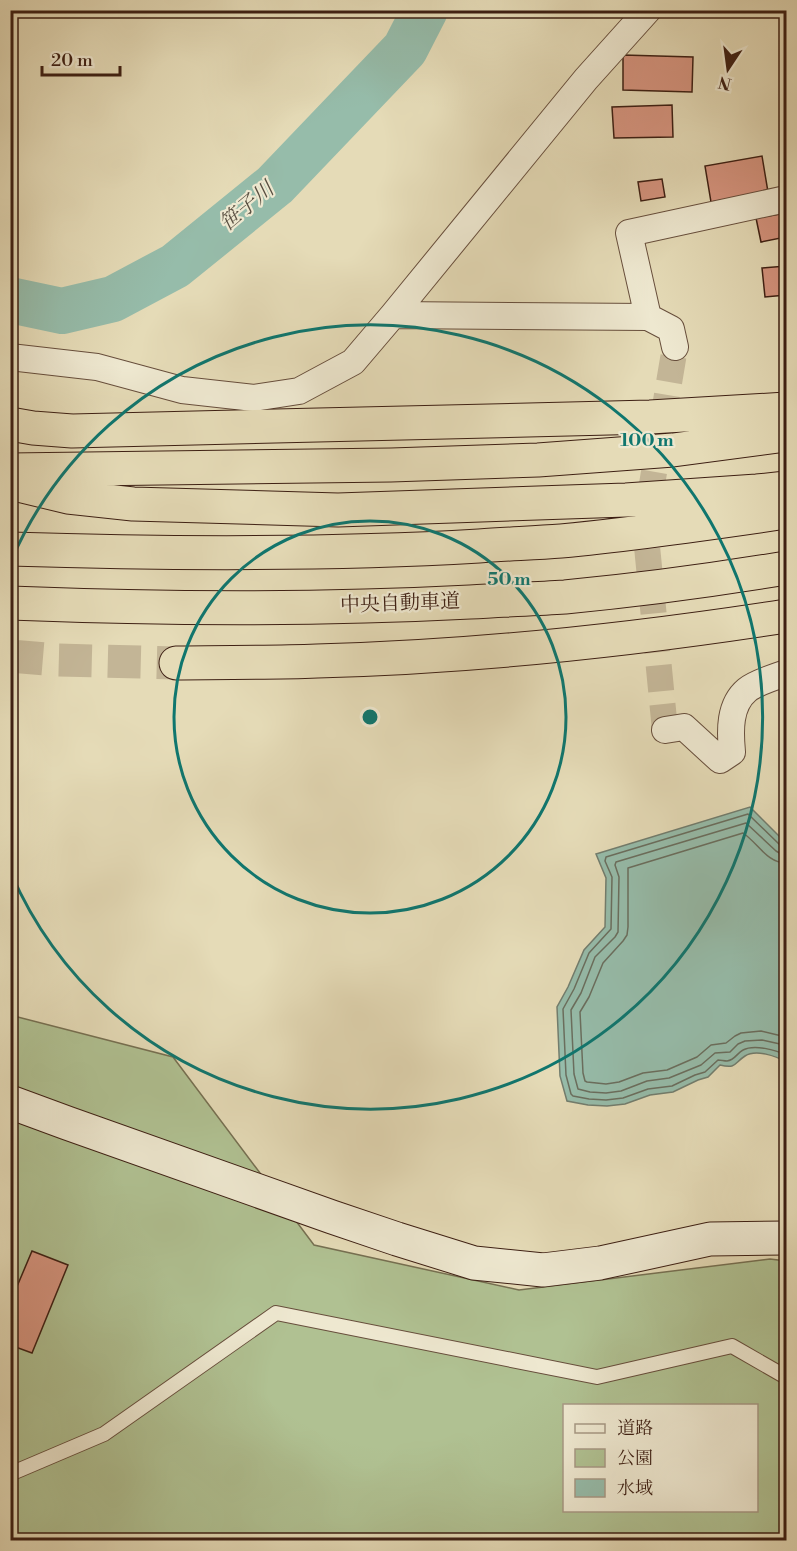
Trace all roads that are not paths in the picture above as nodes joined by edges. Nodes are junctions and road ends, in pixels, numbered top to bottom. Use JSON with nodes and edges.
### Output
{"nodes":[{"id":1,"x":648,"y":10,"type":"edge"},
{"id":2,"x":786,"y":199,"type":"edge"},
{"id":3,"x":393,"y":315,"type":"junction"},
{"id":4,"x":648,"y":318,"type":"junction"},
{"id":5,"x":675,"y":347,"type":"tunnel mouth"},
{"id":6,"x":10,"y":357,"type":"edge"},
{"id":7,"x":786,"y":409,"type":"edge"},
{"id":8,"x":10,"y":424,"type":"edge"},
{"id":9,"x":786,"y":435,"type":"edge"},
{"id":10,"x":10,"y":470,"type":"edge"},
{"id":11,"x":10,"y":483,"type":"edge"},
{"id":12,"x":786,"y":488,"type":"edge"},
{"id":13,"x":786,"y":512,"type":"edge"},
{"id":14,"x":10,"y":549,"type":"edge"},
{"id":15,"x":786,"y":568,"type":"edge"},
{"id":16,"x":10,"y":603,"type":"edge"},
{"id":17,"x":786,"y":616,"type":"edge"},
{"id":18,"x":176,"y":663,"type":"tunnel mouth"},
{"id":19,"x":786,"y":673,"type":"edge"},
{"id":20,"x":665,"y":730,"type":"dead end"},
{"id":21,"x":10,"y":1102,"type":"edge"},
{"id":22,"x":786,"y":1238,"type":"edge"},
{"id":23,"x":786,"y":1377,"type":"edge"},
{"id":24,"x":10,"y":1474,"type":"edge"}],
"edges":[{"from":1,"to":3,"type":"street"},
{"from":2,"to":4,"type":"street"},
{"from":3,"to":4,"type":"street"},
{"from":3,"to":6,"type":"street"},
{"from":4,"to":5,"type":"street"},
{"from":7,"to":8,"type":"highway"},
{"from":9,"to":10,"type":"highway"},
{"from":11,"to":12,"type":"highway"},
{"from":13,"to":14,"type":"highway"},
{"from":15,"to":16,"type":"highway","name":"中央自動車道"},
{"from":17,"to":18,"type":"highway"},
{"from":19,"to":20,"type":"street"},
{"from":21,"to":22,"type":"street"},
{"from":23,"to":24,"type":"lane"}]}
